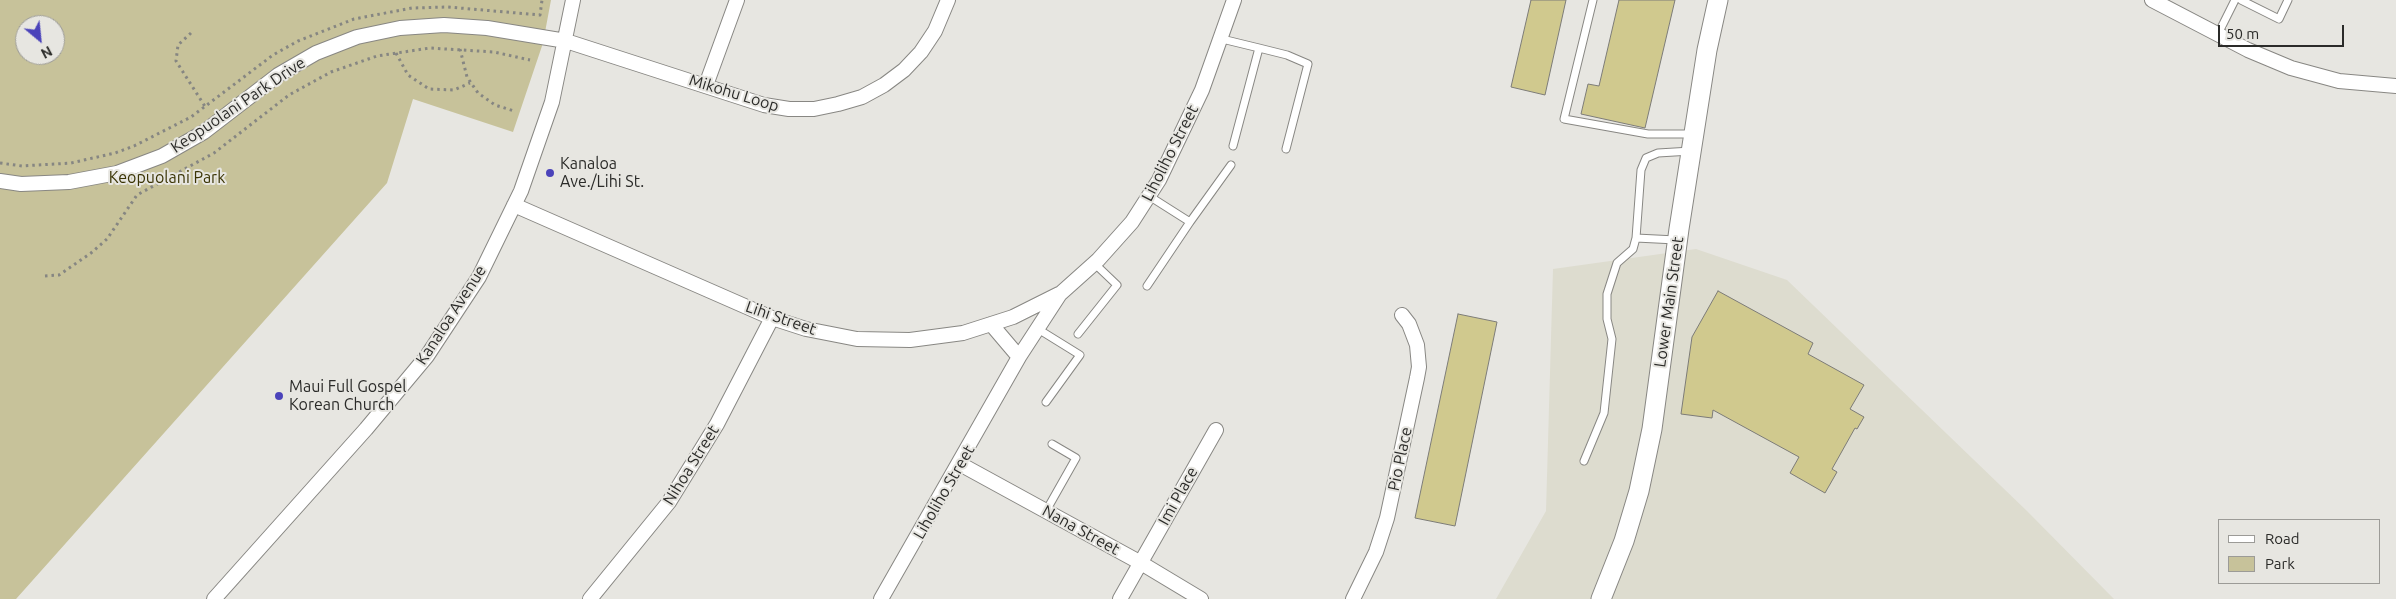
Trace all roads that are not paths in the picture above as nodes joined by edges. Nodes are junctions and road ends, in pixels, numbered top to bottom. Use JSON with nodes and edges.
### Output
{"nodes":[{"id":1,"x":573,"y":0,"type":"edge"},
{"id":2,"x":737,"y":0,"type":"edge"},
{"id":3,"x":948,"y":0,"type":"edge"},
{"id":4,"x":1234,"y":0,"type":"edge"},
{"id":5,"x":1593,"y":0,"type":"edge"},
{"id":6,"x":1718,"y":0,"type":"edge"},
{"id":7,"x":2152,"y":0,"type":"edge"},
{"id":8,"x":2235,"y":0,"type":"edge"},
{"id":9,"x":2241,"y":0,"type":"edge"},
{"id":10,"x":2288,"y":0,"type":"edge"},
{"id":11,"x":2218,"y":34,"type":"junction"},
{"id":12,"x":1222,"y":39,"type":"junction"},
{"id":13,"x":566,"y":41,"type":"junction"},
{"id":14,"x":1258,"y":48,"type":"junction"},
{"id":15,"x":706,"y":85,"type":"junction"},
{"id":16,"x":2396,"y":86,"type":"edge"},
{"id":17,"x":1692,"y":143,"type":"junction"},
{"id":18,"x":1233,"y":146,"type":"dead end"},
{"id":19,"x":1286,"y":149,"type":"dead end"},
{"id":20,"x":1231,"y":165,"type":"dead end"},
{"id":21,"x":0,"y":181,"type":"edge"},
{"id":22,"x":1149,"y":196,"type":"junction"},
{"id":23,"x":514,"y":205,"type":"junction"},
{"id":24,"x":1190,"y":222,"type":"junction"},
{"id":25,"x":1636,"y":238,"type":"junction"},
{"id":26,"x":1677,"y":240,"type":"junction"},
{"id":27,"x":1095,"y":264,"type":"junction"},
{"id":28,"x":1147,"y":286,"type":"dead end"},
{"id":29,"x":1060,"y":294,"type":"junction"},
{"id":30,"x":1402,"y":316,"type":"dead end"},
{"id":31,"x":772,"y":318,"type":"junction"},
{"id":32,"x":991,"y":324,"type":"junction"},
{"id":33,"x":1038,"y":329,"type":"junction"},
{"id":34,"x":1078,"y":334,"type":"dead end"},
{"id":35,"x":1019,"y":357,"type":"junction"},
{"id":36,"x":1046,"y":402,"type":"dead end"},
{"id":37,"x":1216,"y":430,"type":"dead end"},
{"id":38,"x":1052,"y":444,"type":"dead end"},
{"id":39,"x":1584,"y":461,"type":"dead end"},
{"id":40,"x":960,"y":464,"type":"junction"},
{"id":41,"x":1046,"y":511,"type":"junction"},
{"id":42,"x":1141,"y":563,"type":"junction"},
{"id":43,"x":214,"y":599,"type":"edge"},
{"id":44,"x":590,"y":599,"type":"edge"},
{"id":45,"x":881,"y":599,"type":"edge"},
{"id":46,"x":1120,"y":599,"type":"edge"},
{"id":47,"x":1202,"y":599,"type":"edge"},
{"id":48,"x":1353,"y":599,"type":"edge"},
{"id":49,"x":1601,"y":599,"type":"edge"}],
"edges":[{"from":1,"to":13,"type":"street","name":"Kanaloa Avenue"},
{"from":2,"to":15,"type":"street"},
{"from":3,"to":15,"type":"street","name":"Mikohu Loop"},
{"from":4,"to":12,"type":"street","name":"Liholiho Street"},
{"from":5,"to":17,"type":"lane"},
{"from":6,"to":17,"type":"street","name":"Lower Main Street"},
{"from":7,"to":11,"type":"street"},
{"from":8,"to":11,"type":"lane"},
{"from":9,"to":10,"type":"lane"},
{"from":11,"to":16,"type":"street"},
{"from":12,"to":14,"type":"lane"},
{"from":12,"to":22,"type":"street","name":"Liholiho Street"},
{"from":13,"to":15,"type":"street","name":"Mikohu Loop"},
{"from":13,"to":21,"type":"street","name":"Keopuolani Park Drive"},
{"from":13,"to":23,"type":"street","name":"Kanaloa Avenue"},
{"from":14,"to":18,"type":"lane"},
{"from":14,"to":19,"type":"lane"},
{"from":17,"to":25,"type":"lane"},
{"from":17,"to":26,"type":"street","name":"Lower Main Street"},
{"from":20,"to":24,"type":"lane"},
{"from":22,"to":24,"type":"lane"},
{"from":22,"to":27,"type":"street","name":"Liholiho Street"},
{"from":23,"to":31,"type":"street","name":"Lihi Street"},
{"from":23,"to":43,"type":"street","name":"Kanaloa Avenue"},
{"from":24,"to":28,"type":"lane"},
{"from":25,"to":26,"type":"lane"},
{"from":25,"to":39,"type":"lane"},
{"from":26,"to":49,"type":"street","name":"Lower Main Street"},
{"from":27,"to":29,"type":"street","name":"Liholiho Street"},
{"from":27,"to":34,"type":"lane"},
{"from":29,"to":32,"type":"street","name":"Lihi Street"},
{"from":29,"to":33,"type":"street","name":"Liholiho Street"},
{"from":30,"to":48,"type":"street","name":"Pio Place"},
{"from":31,"to":32,"type":"street","name":"Lihi Street"},
{"from":31,"to":44,"type":"street","name":"Nihoa Street"},
{"from":32,"to":35,"type":"street"},
{"from":33,"to":35,"type":"street","name":"Liholiho Street"},
{"from":33,"to":36,"type":"lane"},
{"from":35,"to":40,"type":"street","name":"Liholiho Street"},
{"from":37,"to":42,"type":"street","name":"Imi Place"},
{"from":38,"to":41,"type":"lane"},
{"from":40,"to":41,"type":"street","name":"Nana Street"},
{"from":40,"to":45,"type":"street","name":"Liholiho Street"},
{"from":41,"to":42,"type":"street","name":"Nana Street"},
{"from":42,"to":46,"type":"street","name":"Imi Place"},
{"from":42,"to":47,"type":"street","name":"Nana Street"}]}
